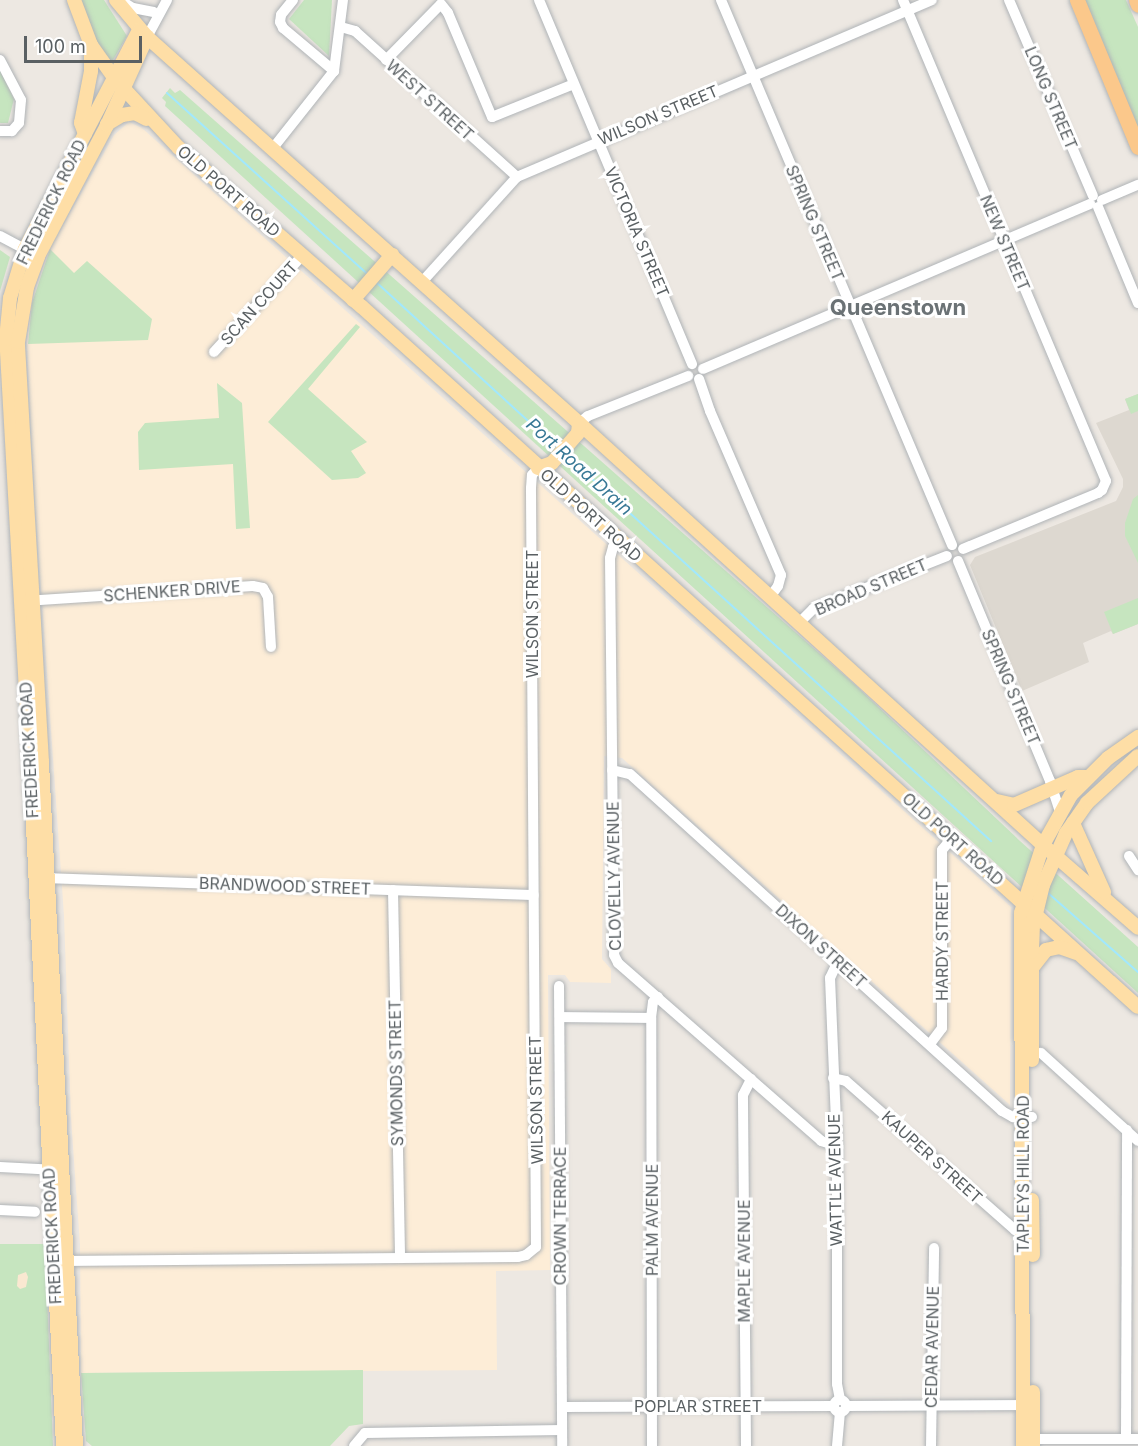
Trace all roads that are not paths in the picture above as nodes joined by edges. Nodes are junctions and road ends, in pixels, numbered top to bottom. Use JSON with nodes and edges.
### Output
{"nodes":[{"id":1,"x":74,"y":0,"type":"edge"},
{"id":2,"x":116,"y":0,"type":"edge"},
{"id":3,"x":293,"y":0,"type":"edge"},
{"id":4,"x":342,"y":0,"type":"edge"},
{"id":5,"x":539,"y":0,"type":"edge"},
{"id":6,"x":721,"y":0,"type":"edge"},
{"id":7,"x":932,"y":0,"type":"edge"},
{"id":8,"x":1009,"y":0,"type":"edge"},
{"id":9,"x":1077,"y":0,"type":"edge"},
{"id":10,"x":1136,"y":0,"type":"edge"},
{"id":11,"x":905,"y":5,"type":"edge"},
{"id":12,"x":1138,"y":5,"type":"edge"},
{"id":13,"x":161,"y":6,"type":"edge"},
{"id":14,"x":341,"y":27,"type":"junction"},
{"id":15,"x":141,"y":38,"type":"junction"},
{"id":16,"x":91,"y":45,"type":"junction"},
{"id":17,"x":0,"y":60,"type":"edge"},
{"id":18,"x":386,"y":60,"type":"junction"},
{"id":19,"x":334,"y":71,"type":"junction"},
{"id":20,"x":752,"y":75,"type":"junction"},
{"id":21,"x":119,"y":84,"type":"junction"},
{"id":22,"x":574,"y":84,"type":"junction"},
{"id":23,"x":154,"y":123,"type":"junction"},
{"id":24,"x":107,"y":125,"type":"junction"},
{"id":25,"x":0,"y":130,"type":"edge"},
{"id":26,"x":85,"y":134,"type":"junction"},
{"id":27,"x":598,"y":141,"type":"junction"},
{"id":28,"x":1138,"y":147,"type":"edge"},
{"id":29,"x":273,"y":148,"type":"junction"},
{"id":30,"x":517,"y":177,"type":"junction"},
{"id":31,"x":1138,"y":185,"type":"edge"},
{"id":32,"x":1096,"y":202,"type":"junction"},
{"id":33,"x":0,"y":236,"type":"edge"},
{"id":34,"x":1004,"y":240,"type":"junction"},
{"id":35,"x":25,"y":249,"type":"junction"},
{"id":36,"x":303,"y":255,"type":"junction"},
{"id":37,"x":392,"y":255,"type":"junction"},
{"id":38,"x":38,"y":256,"type":"junction"},
{"id":39,"x":422,"y":282,"type":"junction"},
{"id":40,"x":353,"y":300,"type":"junction"},
{"id":41,"x":1138,"y":303,"type":"edge"},
{"id":42,"x":851,"y":306,"type":"junction"},
{"id":43,"x":214,"y":351,"type":"dead end"},
{"id":44,"x":697,"y":374,"type":"junction"},
{"id":45,"x":578,"y":429,"type":"junction"},
{"id":46,"x":538,"y":468,"type":"junction"},
{"id":47,"x":619,"y":540,"type":"junction"},
{"id":48,"x":952,"y":545,"type":"junction"},
{"id":49,"x":963,"y":549,"type":"junction"},
{"id":50,"x":947,"y":556,"type":"junction"},
{"id":51,"x":958,"y":561,"type":"junction"},
{"id":52,"x":770,"y":597,"type":"junction"},
{"id":53,"x":26,"y":601,"type":"junction"},
{"id":54,"x":799,"y":623,"type":"junction"},
{"id":55,"x":272,"y":647,"type":"dead end"},
{"id":56,"x":1138,"y":737,"type":"edge"},
{"id":57,"x":1138,"y":756,"type":"edge"},
{"id":58,"x":612,"y":770,"type":"junction"},
{"id":59,"x":1087,"y":777,"type":"junction"},
{"id":60,"x":1051,"y":789,"type":"junction"},
{"id":61,"x":997,"y":801,"type":"junction"},
{"id":62,"x":1060,"y":812,"type":"junction"},
{"id":63,"x":1072,"y":823,"type":"junction"},
{"id":64,"x":952,"y":838,"type":"junction"},
{"id":65,"x":1043,"y":845,"type":"junction"},
{"id":66,"x":1054,"y":855,"type":"junction"},
{"id":67,"x":1129,"y":856,"type":"dead end"},
{"id":68,"x":1138,"y":870,"type":"edge"},
{"id":69,"x":42,"y":878,"type":"junction"},
{"id":70,"x":393,"y":890,"type":"junction"},
{"id":71,"x":534,"y":895,"type":"junction"},
{"id":72,"x":1023,"y":902,"type":"junction"},
{"id":73,"x":1111,"y":903,"type":"junction"},
{"id":74,"x":1036,"y":914,"type":"junction"},
{"id":75,"x":1138,"y":928,"type":"edge"},
{"id":76,"x":1081,"y":955,"type":"junction"},
{"id":77,"x":838,"y":961,"type":"junction"},
{"id":78,"x":1032,"y":968,"type":"junction"},
{"id":79,"x":560,"y":986,"type":"dead end"},
{"id":80,"x":658,"y":997,"type":"junction"},
{"id":81,"x":1138,"y":1007,"type":"edge"},
{"id":82,"x":560,"y":1017,"type":"junction"},
{"id":83,"x":651,"y":1018,"type":"junction"},
{"id":84,"x":930,"y":1044,"type":"junction"},
{"id":85,"x":1027,"y":1052,"type":"junction"},
{"id":86,"x":751,"y":1078,"type":"junction"},
{"id":87,"x":832,"y":1078,"type":"junction"},
{"id":88,"x":1028,"y":1117,"type":"junction"},
{"id":89,"x":1127,"y":1130,"type":"junction"},
{"id":90,"x":1138,"y":1140,"type":"edge"},
{"id":91,"x":837,"y":1146,"type":"junction"},
{"id":92,"x":0,"y":1167,"type":"edge"},
{"id":93,"x":56,"y":1170,"type":"junction"},
{"id":94,"x":0,"y":1210,"type":"edge"},
{"id":95,"x":35,"y":1212,"type":"dead end"},
{"id":96,"x":1028,"y":1233,"type":"junction"},
{"id":97,"x":934,"y":1248,"type":"dead end"},
{"id":98,"x":400,"y":1257,"type":"junction"},
{"id":99,"x":60,"y":1261,"type":"junction"},
{"id":100,"x":1028,"y":1405,"type":"junction"},
{"id":101,"x":652,"y":1406,"type":"junction"},
{"id":102,"x":745,"y":1406,"type":"junction"},
{"id":103,"x":840,"y":1406,"type":"junction"},
{"id":104,"x":931,"y":1406,"type":"junction"},
{"id":105,"x":562,"y":1407,"type":"junction"},
{"id":106,"x":562,"y":1430,"type":"junction"},
{"id":107,"x":1126,"y":1439,"type":"junction"},
{"id":108,"x":1138,"y":1439,"type":"edge"},
{"id":109,"x":1030,"y":1444,"type":"edge"},
{"id":110,"x":63,"y":1446,"type":"edge"},
{"id":111,"x":76,"y":1446,"type":"edge"},
{"id":112,"x":354,"y":1446,"type":"edge"},
{"id":113,"x":562,"y":1446,"type":"edge"},
{"id":114,"x":652,"y":1446,"type":"edge"},
{"id":115,"x":746,"y":1446,"type":"edge"},
{"id":116,"x":837,"y":1446,"type":"edge"},
{"id":117,"x":931,"y":1446,"type":"edge"}],
"edges":[{"from":1,"to":16,"type":"main road","name":"OLD PORT ROAD"},
{"from":2,"to":13,"type":"street"},
{"from":2,"to":15,"type":"main road"},
{"from":3,"to":19,"type":"street"},
{"from":4,"to":14,"type":"street"},
{"from":5,"to":22,"type":"street","name":"VICTORIA STREET"},
{"from":6,"to":20,"type":"street","name":"SPRING STREET"},
{"from":7,"to":11,"type":"street","name":"WILSON STREET"},
{"from":8,"to":32,"type":"street","name":"LONG STREET"},
{"from":9,"to":28,"type":"highway"},
{"from":10,"to":12,"type":"highway"},
{"from":11,"to":20,"type":"street","name":"WILSON STREET"},
{"from":11,"to":34,"type":"street","name":"NEW STREET"},
{"from":13,"to":15,"type":"street"},
{"from":14,"to":18,"type":"street","name":"WEST STREET"},
{"from":14,"to":19,"type":"street"},
{"from":15,"to":21,"type":"main road"},
{"from":15,"to":29,"type":"main road"},
{"from":16,"to":21,"type":"main road","name":"OLD PORT ROAD"},
{"from":16,"to":26,"type":"main road"},
{"from":17,"to":25,"type":"street"},
{"from":18,"to":22,"type":"street"},
{"from":18,"to":30,"type":"street","name":"WEST STREET"},
{"from":19,"to":29,"type":"street"},
{"from":20,"to":27,"type":"street","name":"WILSON STREET"},
{"from":20,"to":42,"type":"street","name":"SPRING STREET"},
{"from":21,"to":23,"type":"main road","name":"OLD PORT ROAD"},
{"from":21,"to":24,"type":"main road","name":"FREDERICK ROAD"},
{"from":21,"to":26,"type":"main road","name":"FREDERICK ROAD"},
{"from":22,"to":27,"type":"street","name":"VICTORIA STREET"},
{"from":23,"to":24,"type":"main road"},
{"from":23,"to":36,"type":"main road","name":"OLD PORT ROAD"},
{"from":24,"to":38,"type":"main road","name":"FREDERICK ROAD"},
{"from":26,"to":35,"type":"main road","name":"FREDERICK ROAD"},
{"from":27,"to":30,"type":"street","name":"WILSON STREET"},
{"from":27,"to":44,"type":"street","name":"VICTORIA STREET"},
{"from":29,"to":37,"type":"main road"},
{"from":30,"to":39,"type":"street","name":"WILSON STREET"},
{"from":31,"to":32,"type":"street"},
{"from":32,"to":34,"type":"street"},
{"from":32,"to":41,"type":"street","name":"LONG STREET"},
{"from":33,"to":35,"type":"street"},
{"from":34,"to":42,"type":"street"},
{"from":34,"to":49,"type":"street","name":"NEW STREET"},
{"from":35,"to":38,"type":"street"},
{"from":35,"to":53,"type":"main road","name":"FREDERICK ROAD"},
{"from":36,"to":40,"type":"main road","name":"OLD PORT ROAD"},
{"from":36,"to":43,"type":"street","name":"SCAN COURT"},
{"from":37,"to":39,"type":"main road"},
{"from":37,"to":40,"type":"main road"},
{"from":38,"to":53,"type":"main road","name":"FREDERICK ROAD"},
{"from":39,"to":45,"type":"main road"},
{"from":40,"to":46,"type":"main road","name":"OLD PORT ROAD"},
{"from":42,"to":44,"type":"street"},
{"from":42,"to":48,"type":"street","name":"SPRING STREET"},
{"from":44,"to":45,"type":"street"},
{"from":44,"to":52,"type":"street"},
{"from":45,"to":46,"type":"main road"},
{"from":45,"to":52,"type":"main road"},
{"from":46,"to":47,"type":"main road","name":"OLD PORT ROAD"},
{"from":46,"to":71,"type":"street","name":"WILSON STREET"},
{"from":47,"to":58,"type":"street","name":"CLOVELLY AVENUE"},
{"from":47,"to":64,"type":"main road","name":"OLD PORT ROAD"},
{"from":48,"to":49,"type":"street"},
{"from":48,"to":50,"type":"street"},
{"from":49,"to":51,"type":"street"},
{"from":50,"to":51,"type":"street"},
{"from":50,"to":54,"type":"street","name":"BROAD STREET"},
{"from":51,"to":60,"type":"street","name":"SPRING STREET"},
{"from":52,"to":54,"type":"main road"},
{"from":53,"to":55,"type":"street","name":"SCHENKER DRIVE"},
{"from":53,"to":69,"type":"main road","name":"FREDERICK ROAD"},
{"from":54,"to":61,"type":"main road"},
{"from":56,"to":59,"type":"main road"},
{"from":57,"to":63,"type":"main road"},
{"from":58,"to":77,"type":"street","name":"DIXON STREET"},
{"from":58,"to":80,"type":"street","name":"CLOVELLY AVENUE"},
{"from":59,"to":60,"type":"main road"},
{"from":59,"to":62,"type":"main road"},
{"from":60,"to":61,"type":"main road"},
{"from":60,"to":62,"type":"street","name":"SPRING STREET"},
{"from":61,"to":65,"type":"main road"},
{"from":62,"to":65,"type":"main road"},
{"from":63,"to":66,"type":"main road"},
{"from":63,"to":73,"type":"main road"},
{"from":64,"to":72,"type":"main road","name":"OLD PORT ROAD"},
{"from":64,"to":84,"type":"street","name":"HARDY STREET"},
{"from":65,"to":66,"type":"main road"},
{"from":65,"to":72,"type":"main road","name":"TAPLEYS HILL ROAD"},
{"from":66,"to":73,"type":"main road"},
{"from":66,"to":74,"type":"main road","name":"TAPLEYS HILL ROAD"},
{"from":67,"to":68,"type":"street"},
{"from":69,"to":70,"type":"street","name":"BRANDWOOD STREET"},
{"from":69,"to":93,"type":"main road","name":"FREDERICK ROAD"},
{"from":70,"to":71,"type":"street","name":"BRANDWOOD STREET"},
{"from":70,"to":98,"type":"street","name":"SYMONDS STREET"},
{"from":71,"to":98,"type":"street","name":"WILSON STREET"},
{"from":72,"to":74,"type":"main road","name":"OLD PORT ROAD"},
{"from":72,"to":85,"type":"main road","name":"TAPLEYS HILL ROAD"},
{"from":73,"to":75,"type":"main road"},
{"from":74,"to":76,"type":"main road","name":"OLD PORT ROAD"},
{"from":74,"to":78,"type":"main road","name":"TAPLEYS HILL ROAD"},
{"from":76,"to":78,"type":"main road"},
{"from":76,"to":81,"type":"main road","name":"OLD PORT ROAD"},
{"from":77,"to":84,"type":"street","name":"DIXON STREET"},
{"from":77,"to":87,"type":"street","name":"WATTLE AVENUE"},
{"from":78,"to":85,"type":"main road","name":"TAPLEYS HILL ROAD"},
{"from":79,"to":82,"type":"street","name":"CROWN TERRACE"},
{"from":80,"to":83,"type":"street","name":"PALM AVENUE"},
{"from":80,"to":86,"type":"street","name":"CLOVELLY AVENUE"},
{"from":82,"to":83,"type":"street"},
{"from":82,"to":105,"type":"street","name":"CROWN TERRACE"},
{"from":83,"to":101,"type":"street","name":"PALM AVENUE"},
{"from":84,"to":88,"type":"street","name":"DIXON STREET"},
{"from":85,"to":88,"type":"main road","name":"TAPLEYS HILL ROAD"},
{"from":85,"to":89,"type":"street"},
{"from":86,"to":91,"type":"street","name":"CLOVELLY AVENUE"},
{"from":86,"to":102,"type":"street","name":"MAPLE AVENUE"},
{"from":87,"to":91,"type":"street","name":"WATTLE AVENUE"},
{"from":87,"to":96,"type":"street","name":"KAUPER STREET"},
{"from":88,"to":96,"type":"main road","name":"TAPLEYS HILL ROAD"},
{"from":89,"to":90,"type":"street"},
{"from":89,"to":107,"type":"street"},
{"from":91,"to":103,"type":"street","name":"WATTLE AVENUE"},
{"from":92,"to":93,"type":"street"},
{"from":93,"to":99,"type":"main road","name":"FREDERICK ROAD"},
{"from":94,"to":95,"type":"street"},
{"from":96,"to":100,"type":"main road","name":"TAPLEYS HILL ROAD"},
{"from":97,"to":104,"type":"street","name":"CEDAR AVENUE"},
{"from":98,"to":99,"type":"street","name":"WILSON STREET"},
{"from":99,"to":110,"type":"main road","name":"FREDERICK ROAD"},
{"from":99,"to":111,"type":"main road","name":"FREDERICK ROAD"},
{"from":100,"to":104,"type":"street","name":"POPLAR STREET"},
{"from":100,"to":109,"type":"main road","name":"TAPLEYS HILL ROAD"},
{"from":101,"to":102,"type":"street","name":"POPLAR STREET"},
{"from":101,"to":105,"type":"street","name":"POPLAR STREET"},
{"from":101,"to":114,"type":"street","name":"PALM AVENUE"},
{"from":102,"to":103,"type":"street","name":"POPLAR STREET"},
{"from":102,"to":115,"type":"street","name":"MAPLE AVENUE"},
{"from":103,"to":104,"type":"street","name":"POPLAR STREET"},
{"from":103,"to":116,"type":"street","name":"WATTLE AVENUE"},
{"from":104,"to":117,"type":"street","name":"CEDAR AVENUE"},
{"from":105,"to":106,"type":"street","name":"CROWN TERRACE"},
{"from":106,"to":112,"type":"street"},
{"from":106,"to":113,"type":"street","name":"CROWN TERRACE"},
{"from":107,"to":108,"type":"street"},
{"from":107,"to":109,"type":"street"}]}
